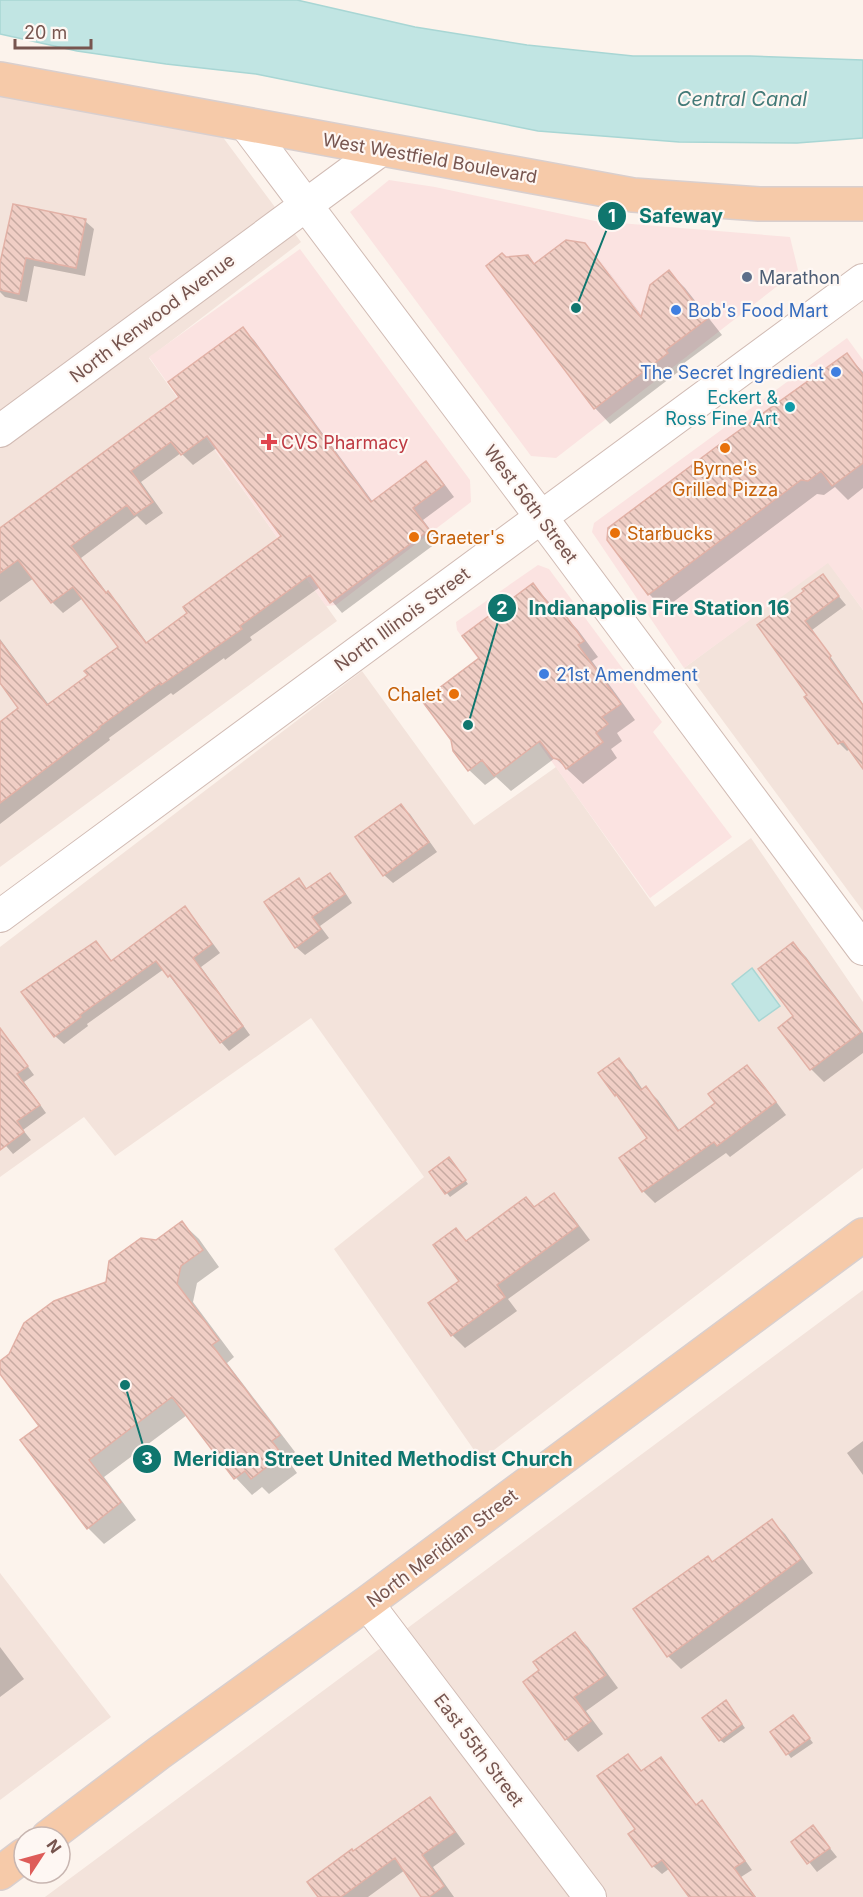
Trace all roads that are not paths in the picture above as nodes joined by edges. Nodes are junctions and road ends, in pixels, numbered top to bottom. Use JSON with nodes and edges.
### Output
{"nodes":[{"id":1,"x":0,"y":79,"type":"edge"},
{"id":2,"x":245,"y":124,"type":"junction"},
{"id":3,"x":382,"y":149,"type":"junction"},
{"id":4,"x":863,"y":204,"type":"edge"},
{"id":5,"x":305,"y":205,"type":"junction"},
{"id":6,"x":863,"y":280,"type":"edge"},
{"id":7,"x":0,"y":431,"type":"edge"},
{"id":8,"x":541,"y":517,"type":"junction"},
{"id":9,"x":0,"y":916,"type":"edge"},
{"id":10,"x":863,"y":949,"type":"edge"},
{"id":11,"x":863,"y":1235,"type":"edge"},
{"id":12,"x":367,"y":1603,"type":"junction"},
{"id":13,"x":64,"y":1825,"type":"edge"},
{"id":14,"x":590,"y":1897,"type":"edge"}],
"edges":[{"from":1,"to":2,"type":"main road","name":"West Westfield Boulevard"},
{"from":2,"to":3,"type":"main road","name":"West Westfield Boulevard"},
{"from":2,"to":5,"type":"street"},
{"from":3,"to":4,"type":"main road","name":"West Westfield Boulevard"},
{"from":3,"to":5,"type":"street","name":"North Kenwood Avenue"},
{"from":5,"to":7,"type":"street","name":"North Kenwood Avenue"},
{"from":5,"to":8,"type":"street","name":"West 56th Street"},
{"from":6,"to":8,"type":"street","name":"North Illinois Street"},
{"from":8,"to":9,"type":"street","name":"North Illinois Street"},
{"from":8,"to":10,"type":"street","name":"West 56th Street"},
{"from":11,"to":12,"type":"main road","name":"North Meridian Street"},
{"from":12,"to":13,"type":"main road","name":"North Meridian Street"},
{"from":12,"to":14,"type":"street","name":"East 55th Street"}]}
